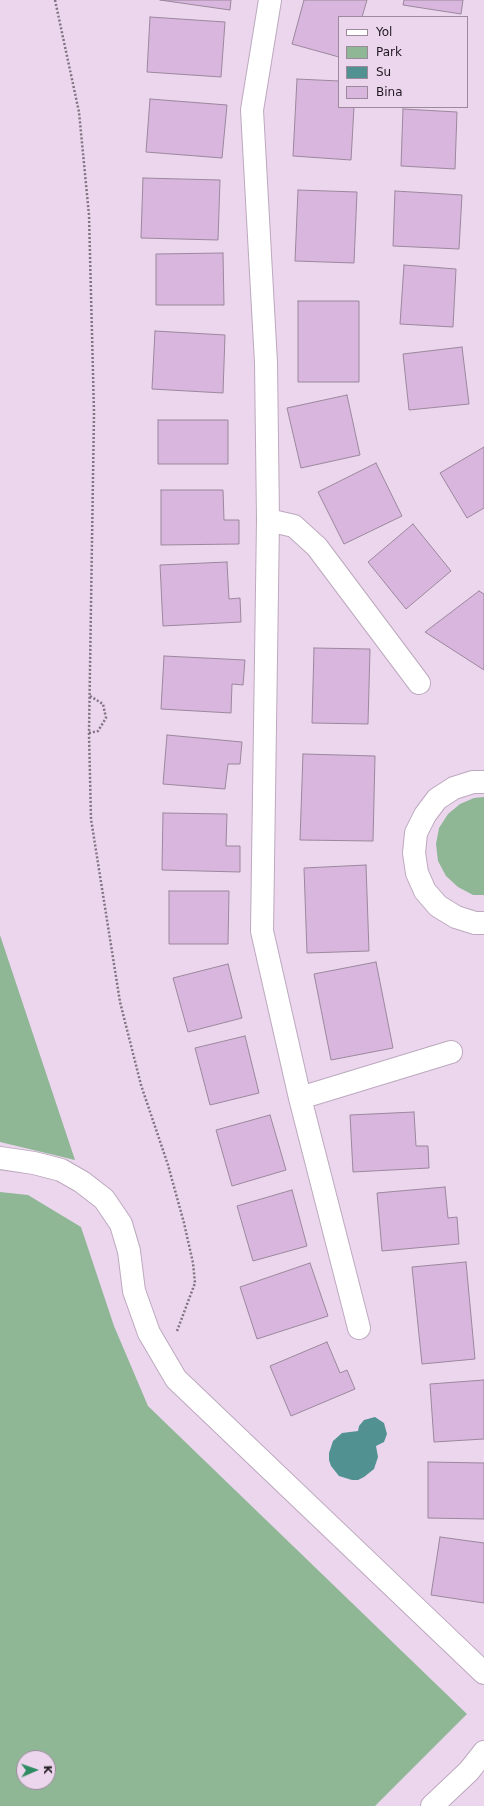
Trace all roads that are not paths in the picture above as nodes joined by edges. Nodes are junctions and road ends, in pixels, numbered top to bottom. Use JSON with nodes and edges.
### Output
{"nodes":[{"id":1,"x":270,"y":0,"type":"edge"},
{"id":2,"x":268,"y":520,"type":"junction"},
{"id":3,"x":419,"y":683,"type":"dead end"},
{"id":4,"x":484,"y":782,"type":"edge"},
{"id":5,"x":484,"y":923,"type":"edge"},
{"id":6,"x":450,"y":1052,"type":"dead end"},
{"id":7,"x":300,"y":1098,"type":"junction"},
{"id":8,"x":0,"y":1158,"type":"edge"},
{"id":9,"x":360,"y":1328,"type":"dead end"},
{"id":10,"x":484,"y":1673,"type":"edge"},
{"id":11,"x":484,"y":1752,"type":"edge"},
{"id":12,"x":432,"y":1806,"type":"edge"}],
"edges":[{"from":1,"to":2,"type":"street"},
{"from":2,"to":3,"type":"street"},
{"from":2,"to":7,"type":"street"},
{"from":4,"to":5,"type":"street"},
{"from":6,"to":7,"type":"street"},
{"from":7,"to":9,"type":"street"},
{"from":8,"to":10,"type":"street"},
{"from":11,"to":12,"type":"street"}]}
